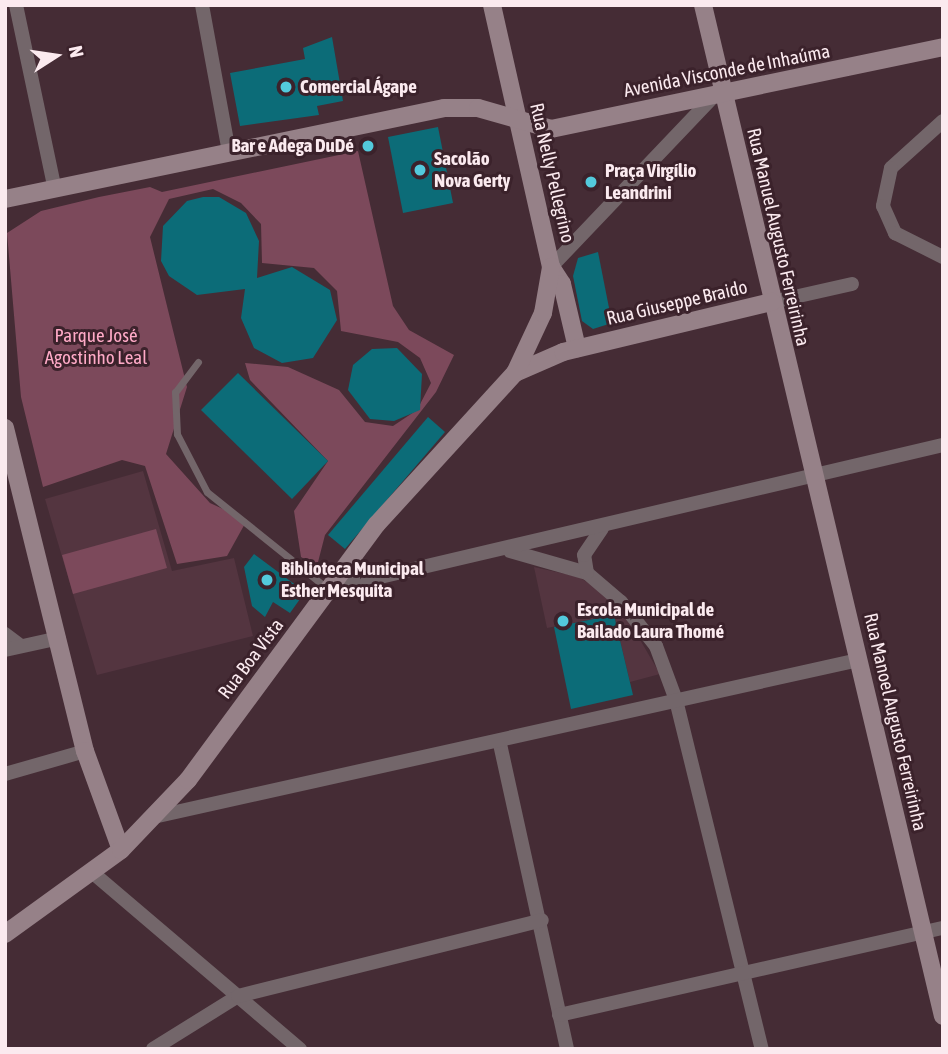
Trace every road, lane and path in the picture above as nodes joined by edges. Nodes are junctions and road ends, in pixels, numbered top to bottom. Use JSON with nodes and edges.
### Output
{"nodes":[{"id":1,"x":16,"y":5,"type":"edge"},
{"id":2,"x":202,"y":5,"type":"edge"},
{"id":3,"x":492,"y":5,"type":"edge"},
{"id":4,"x":703,"y":5,"type":"edge"},
{"id":5,"x":943,"y":47,"type":"edge"},
{"id":6,"x":719,"y":95,"type":"junction"},
{"id":7,"x":943,"y":121,"type":"edge"},
{"id":8,"x":519,"y":123,"type":"junction"},
{"id":9,"x":229,"y":152,"type":"junction"},
{"id":10,"x":54,"y":186,"type":"junction"},
{"id":11,"x":5,"y":199,"type":"edge"},
{"id":12,"x":943,"y":257,"type":"edge"},
{"id":13,"x":551,"y":267,"type":"junction"},
{"id":14,"x":852,"y":284,"type":"dead end"},
{"id":15,"x":772,"y":302,"type":"junction"},
{"id":16,"x":577,"y":348,"type":"junction"},
{"id":17,"x":198,"y":362,"type":"dead end"},
{"id":18,"x":515,"y":373,"type":"junction"},
{"id":19,"x":5,"y":428,"type":"edge"},
{"id":20,"x":943,"y":445,"type":"edge"},
{"id":21,"x":815,"y":479,"type":"junction"},
{"id":22,"x":602,"y":528,"type":"junction"},
{"id":23,"x":509,"y":551,"type":"junction"},
{"id":24,"x":587,"y":573,"type":"junction"},
{"id":25,"x":329,"y":589,"type":"junction"},
{"id":26,"x":5,"y":634,"type":"edge"},
{"id":27,"x":59,"y":638,"type":"junction"},
{"id":28,"x":21,"y":646,"type":"junction"},
{"id":29,"x":5,"y":650,"type":"edge"},
{"id":30,"x":858,"y":660,"type":"junction"},
{"id":31,"x":676,"y":700,"type":"junction"},
{"id":32,"x":500,"y":744,"type":"junction"},
{"id":33,"x":85,"y":751,"type":"junction"},
{"id":34,"x":5,"y":774,"type":"edge"},
{"id":35,"x":159,"y":816,"type":"junction"},
{"id":36,"x":121,"y":850,"type":"junction"},
{"id":37,"x":93,"y":873,"type":"junction"},
{"id":38,"x":542,"y":920,"type":"junction"},
{"id":39,"x":943,"y":928,"type":"edge"},
{"id":40,"x":923,"y":932,"type":"junction"},
{"id":41,"x":5,"y":934,"type":"edge"},
{"id":42,"x":745,"y":971,"type":"junction"},
{"id":43,"x":238,"y":996,"type":"junction"},
{"id":44,"x":559,"y":1015,"type":"junction"},
{"id":45,"x":943,"y":1016,"type":"edge"},
{"id":46,"x":153,"y":1049,"type":"edge"},
{"id":47,"x":300,"y":1049,"type":"edge"},
{"id":48,"x":567,"y":1049,"type":"edge"},
{"id":49,"x":762,"y":1049,"type":"edge"}],
"edges":[{"from":1,"to":10,"type":"street"},
{"from":2,"to":9,"type":"street"},
{"from":3,"to":8,"type":"main road","name":"Rua Nelly Pellegrino"},
{"from":4,"to":6,"type":"main road","name":"Rua Manuel Augusto Ferreirinha"},
{"from":5,"to":6,"type":"main road","name":"Avenida Visconde de Inhaúma"},
{"from":6,"to":8,"type":"main road","name":"Avenida Visconde de Inhaúma"},
{"from":6,"to":13,"type":"street"},
{"from":6,"to":15,"type":"main road","name":"Rua Manuel Augusto Ferreirinha"},
{"from":7,"to":12,"type":"street"},
{"from":8,"to":9,"type":"main road","name":"Avenida Visconde de Inhaúma"},
{"from":8,"to":13,"type":"main road","name":"Rua Nelly Pellegrino"},
{"from":9,"to":10,"type":"main road","name":"Avenida Visconde de Inhaúma"},
{"from":10,"to":11,"type":"main road","name":"Avenida Visconde de Inhaúma"},
{"from":13,"to":16,"type":"main road","name":"Rua Nelly Pellegrino"},
{"from":13,"to":18,"type":"main road","name":"Rua Boa Vista"},
{"from":14,"to":15,"type":"street","name":"Rua Giuseppe Braido"},
{"from":15,"to":16,"type":"main road","name":"Rua Giuseppe Braido"},
{"from":15,"to":21,"type":"main road","name":"Rua Manuel Augusto Ferreirinha"},
{"from":16,"to":18,"type":"main road","name":"Rua Giuseppe Braido"},
{"from":17,"to":25,"type":"lane"},
{"from":18,"to":25,"type":"main road","name":"Rua Boa Vista"},
{"from":19,"to":27,"type":"main road"},
{"from":20,"to":21,"type":"street"},
{"from":21,"to":22,"type":"street"},
{"from":21,"to":30,"type":"main road","name":"Rua Manoel Augusto Ferreirinha"},
{"from":22,"to":23,"type":"street"},
{"from":22,"to":24,"type":"street"},
{"from":23,"to":24,"type":"street"},
{"from":23,"to":25,"type":"street"},
{"from":24,"to":31,"type":"street"},
{"from":25,"to":35,"type":"main road","name":"Rua Boa Vista"},
{"from":26,"to":28,"type":"street"},
{"from":27,"to":28,"type":"street"},
{"from":27,"to":33,"type":"main road"},
{"from":28,"to":29,"type":"street"},
{"from":30,"to":31,"type":"street"},
{"from":30,"to":40,"type":"main road","name":"Rua Manoel Augusto Ferreirinha"},
{"from":31,"to":32,"type":"street"},
{"from":31,"to":42,"type":"street"},
{"from":32,"to":35,"type":"street"},
{"from":32,"to":38,"type":"street"},
{"from":33,"to":34,"type":"street"},
{"from":33,"to":36,"type":"main road"},
{"from":35,"to":36,"type":"main road","name":"Rua Boa Vista"},
{"from":36,"to":37,"type":"main road","name":"Rua Boa Vista"},
{"from":37,"to":41,"type":"main road","name":"Rua Boa Vista"},
{"from":37,"to":43,"type":"street"},
{"from":38,"to":43,"type":"street"},
{"from":38,"to":44,"type":"street"},
{"from":39,"to":40,"type":"street"},
{"from":40,"to":42,"type":"street"},
{"from":40,"to":45,"type":"main road","name":"Rua Manoel Augusto Ferreirinha"},
{"from":42,"to":44,"type":"street"},
{"from":42,"to":49,"type":"street"},
{"from":43,"to":46,"type":"street"},
{"from":43,"to":47,"type":"street"},
{"from":44,"to":48,"type":"street"}]}
